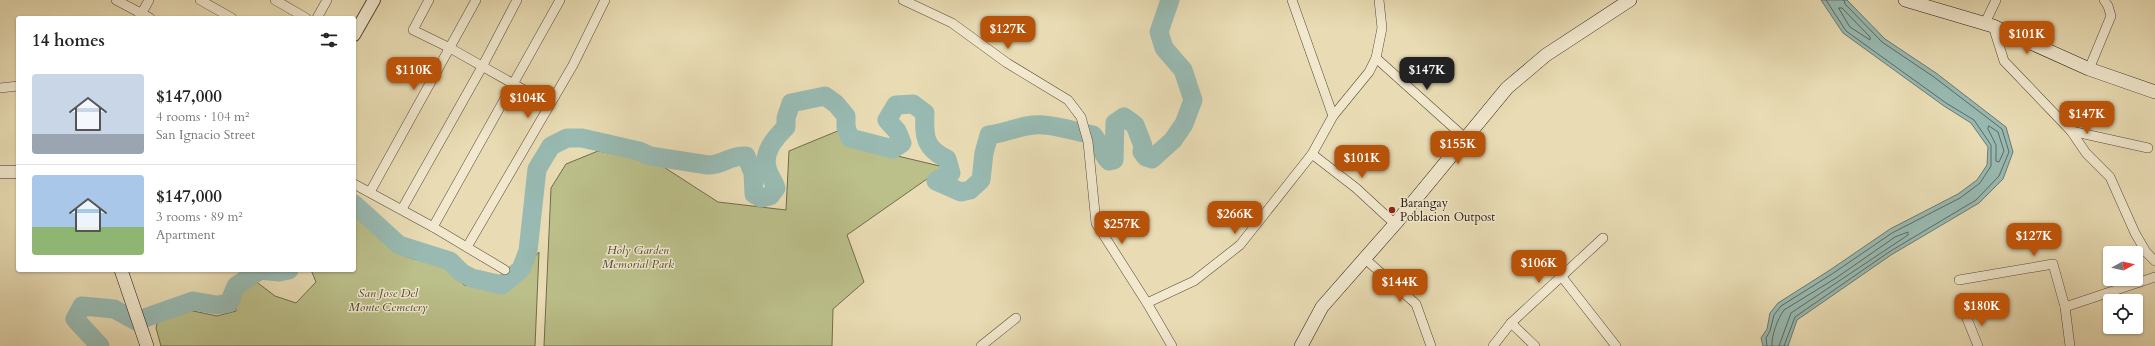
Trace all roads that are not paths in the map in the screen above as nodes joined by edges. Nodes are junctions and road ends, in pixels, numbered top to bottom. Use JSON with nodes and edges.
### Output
{"nodes":[{"id":1,"x":116,"y":0,"type":"edge"},
{"id":2,"x":149,"y":0,"type":"edge"},
{"id":3,"x":200,"y":0,"type":"edge"},
{"id":4,"x":275,"y":0,"type":"edge"},
{"id":5,"x":327,"y":0,"type":"edge"},
{"id":6,"x":374,"y":0,"type":"edge"},
{"id":7,"x":429,"y":0,"type":"edge"},
{"id":8,"x":476,"y":0,"type":"edge"},
{"id":9,"x":517,"y":0,"type":"edge"},
{"id":10,"x":560,"y":0,"type":"edge"},
{"id":11,"x":606,"y":0,"type":"edge"},
{"id":12,"x":903,"y":0,"type":"edge"},
{"id":13,"x":1292,"y":0,"type":"edge"},
{"id":14,"x":1379,"y":0,"type":"edge"},
{"id":15,"x":1630,"y":0,"type":"edge"},
{"id":16,"x":1905,"y":0,"type":"edge"},
{"id":17,"x":1996,"y":0,"type":"edge"},
{"id":18,"x":2104,"y":0,"type":"edge"},
{"id":19,"x":140,"y":16,"type":"edge"},
{"id":20,"x":228,"y":16,"type":"edge"},
{"id":21,"x":303,"y":16,"type":"edge"},
{"id":22,"x":318,"y":16,"type":"edge"},
{"id":23,"x":1989,"y":24,"type":"junction"},
{"id":24,"x":356,"y":32,"type":"edge"},
{"id":25,"x":450,"y":48,"type":"junction"},
{"id":26,"x":1376,"y":58,"type":"junction"},
{"id":27,"x":482,"y":67,"type":"junction"},
{"id":28,"x":2089,"y":69,"type":"junction"},
{"id":29,"x":513,"y":84,"type":"junction"},
{"id":30,"x":16,"y":86,"type":"edge"},
{"id":31,"x":0,"y":88,"type":"edge"},
{"id":32,"x":2155,"y":92,"type":"edge"},
{"id":33,"x":549,"y":104,"type":"junction"},
{"id":34,"x":1332,"y":116,"type":"junction"},
{"id":35,"x":2071,"y":131,"type":"junction"},
{"id":36,"x":1464,"y":137,"type":"junction"},
{"id":37,"x":2148,"y":148,"type":"dead end"},
{"id":38,"x":1312,"y":154,"type":"junction"},
{"id":39,"x":0,"y":172,"type":"edge"},
{"id":40,"x":16,"y":172,"type":"edge"},
{"id":41,"x":356,"y":185,"type":"edge"},
{"id":42,"x":370,"y":192,"type":"junction"},
{"id":43,"x":402,"y":209,"type":"junction"},
{"id":44,"x":1395,"y":224,"type":"junction"},
{"id":45,"x":433,"y":226,"type":"junction"},
{"id":46,"x":1603,"y":238,"type":"dead end"},
{"id":47,"x":467,"y":247,"type":"junction"},
{"id":48,"x":1364,"y":258,"type":"junction"},
{"id":49,"x":2155,"y":261,"type":"edge"},
{"id":50,"x":505,"y":270,"type":"dead end"},
{"id":51,"x":122,"y":272,"type":"edge"},
{"id":52,"x":1562,"y":277,"type":"junction"},
{"id":53,"x":2155,"y":277,"type":"edge"},
{"id":54,"x":1959,"y":280,"type":"dead end"},
{"id":55,"x":1147,"y":303,"type":"junction"},
{"id":56,"x":2065,"y":307,"type":"junction"},
{"id":57,"x":1966,"y":316,"type":"dead end"},
{"id":58,"x":1016,"y":318,"type":"dead end"},
{"id":59,"x":1511,"y":323,"type":"junction"},
{"id":60,"x":146,"y":346,"type":"edge"},
{"id":61,"x":981,"y":346,"type":"edge"},
{"id":62,"x":1172,"y":346,"type":"edge"},
{"id":63,"x":1301,"y":346,"type":"edge"},
{"id":64,"x":1431,"y":346,"type":"edge"},
{"id":65,"x":1493,"y":346,"type":"edge"},
{"id":66,"x":1535,"y":346,"type":"edge"},
{"id":67,"x":1616,"y":346,"type":"edge"},
{"id":68,"x":1978,"y":346,"type":"edge"},
{"id":69,"x":2070,"y":346,"type":"edge"}],
"edges":[{"from":1,"to":19,"type":"street"},
{"from":2,"to":19,"type":"street"},
{"from":3,"to":20,"type":"street"},
{"from":4,"to":21,"type":"street"},
{"from":5,"to":22,"type":"street"},
{"from":6,"to":24,"type":"street"},
{"from":7,"to":25,"type":"street"},
{"from":8,"to":25,"type":"street"},
{"from":9,"to":27,"type":"street"},
{"from":10,"to":29,"type":"street"},
{"from":11,"to":33,"type":"street"},
{"from":12,"to":55,"type":"street"},
{"from":13,"to":34,"type":"street"},
{"from":14,"to":26,"type":"street"},
{"from":15,"to":36,"type":"main road"},
{"from":16,"to":23,"type":"main road"},
{"from":17,"to":23,"type":"street"},
{"from":18,"to":28,"type":"street"},
{"from":23,"to":28,"type":"main road"},
{"from":23,"to":35,"type":"street"},
{"from":25,"to":27,"type":"street"},
{"from":25,"to":42,"type":"street"},
{"from":26,"to":34,"type":"street"},
{"from":26,"to":36,"type":"street"},
{"from":27,"to":29,"type":"street"},
{"from":27,"to":43,"type":"street"},
{"from":28,"to":32,"type":"main road"},
{"from":29,"to":33,"type":"street"},
{"from":29,"to":45,"type":"street"},
{"from":30,"to":31,"type":"street"},
{"from":33,"to":47,"type":"street"},
{"from":34,"to":38,"type":"street"},
{"from":35,"to":37,"type":"street"},
{"from":35,"to":49,"type":"street"},
{"from":36,"to":44,"type":"main road"},
{"from":38,"to":44,"type":"street"},
{"from":38,"to":55,"type":"street"},
{"from":39,"to":40,"type":"main road"},
{"from":41,"to":42,"type":"street"},
{"from":42,"to":43,"type":"street"},
{"from":43,"to":45,"type":"street"},
{"from":44,"to":48,"type":"main road"},
{"from":45,"to":47,"type":"street"},
{"from":46,"to":52,"type":"street"},
{"from":47,"to":50,"type":"street"},
{"from":48,"to":63,"type":"main road"},
{"from":48,"to":64,"type":"street"},
{"from":51,"to":60,"type":"main road"},
{"from":52,"to":59,"type":"street"},
{"from":52,"to":67,"type":"street"},
{"from":53,"to":56,"type":"street"},
{"from":54,"to":56,"type":"street"},
{"from":55,"to":62,"type":"street"},
{"from":56,"to":69,"type":"street"},
{"from":57,"to":68,"type":"street"},
{"from":58,"to":61,"type":"street"},
{"from":59,"to":65,"type":"street"},
{"from":59,"to":66,"type":"street"}]}
